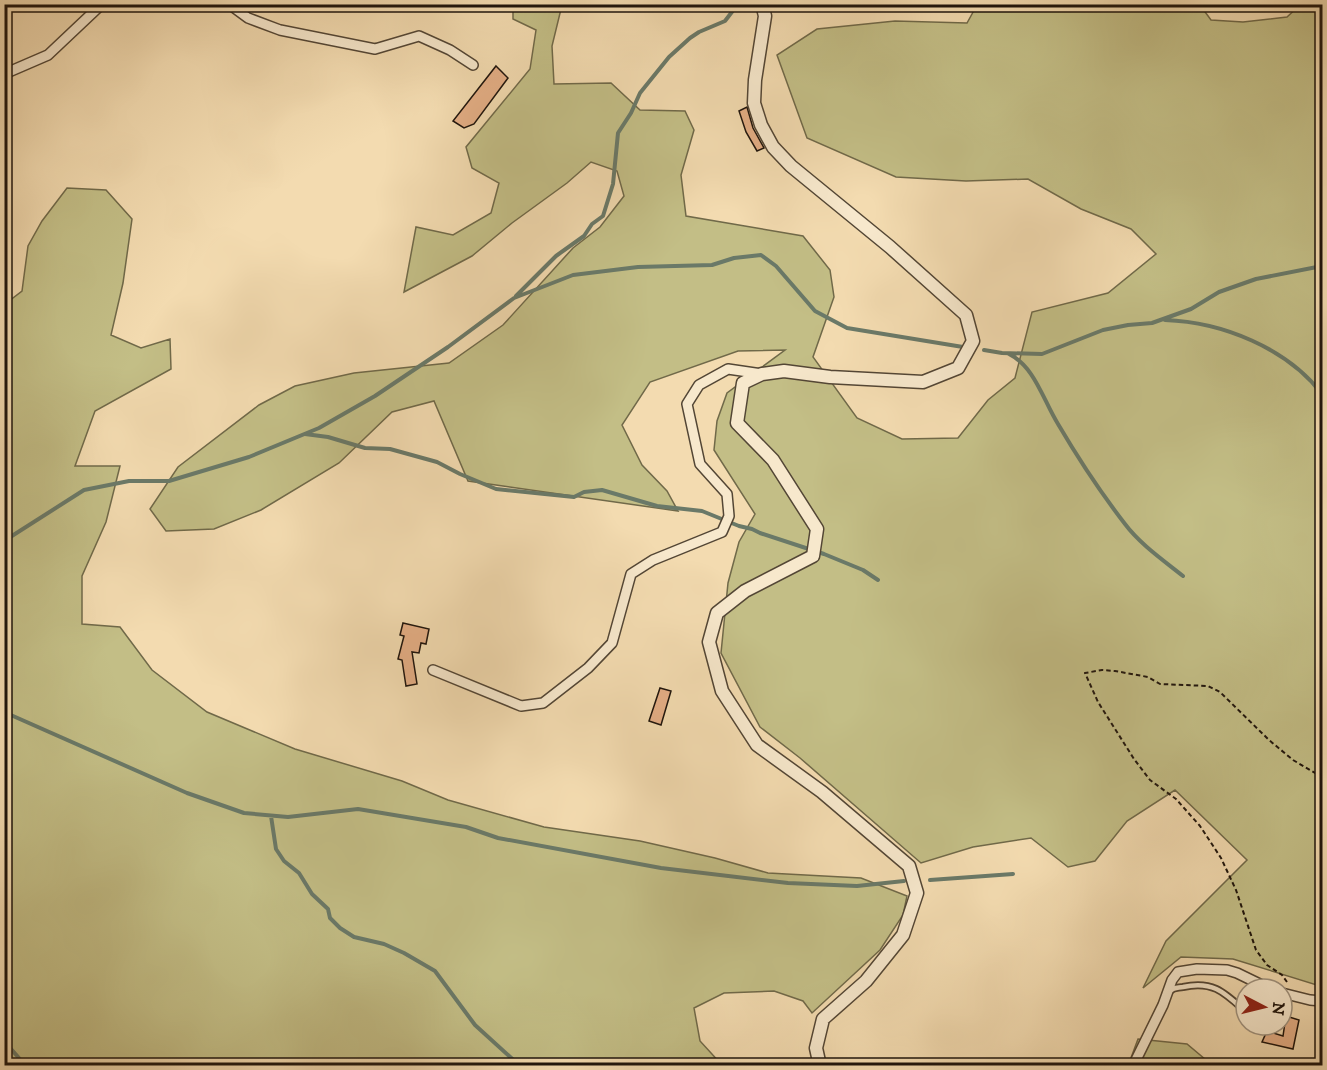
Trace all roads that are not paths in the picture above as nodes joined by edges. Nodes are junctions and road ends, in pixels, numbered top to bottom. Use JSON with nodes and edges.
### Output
{"nodes":[{"id":1,"x":102,"y":4,"type":"edge"},
{"id":2,"x":229,"y":4,"type":"edge"},
{"id":3,"x":762,"y":4,"type":"edge"},
{"id":4,"x":473,"y":65,"type":"dead end"},
{"id":5,"x":4,"y":74,"type":"edge"},
{"id":6,"x":762,"y":374,"type":"junction"},
{"id":7,"x":433,"y":669,"type":"dead end"},
{"id":8,"x":1245,"y":977,"type":"edge"},
{"id":9,"x":1294,"y":996,"type":"edge"},
{"id":10,"x":1323,"y":1001,"type":"edge"},
{"id":11,"x":1234,"y":1002,"type":"edge"},
{"id":12,"x":1163,"y":1005,"type":"junction"},
{"id":13,"x":820,"y":1065,"type":"edge"},
{"id":14,"x":1133,"y":1065,"type":"edge"}],
"edges":[{"from":1,"to":5,"type":"street"},
{"from":2,"to":4,"type":"street"},
{"from":3,"to":6,"type":"street"},
{"from":6,"to":7,"type":"street"},
{"from":6,"to":13,"type":"street"},
{"from":8,"to":12,"type":"street"},
{"from":9,"to":10,"type":"street"},
{"from":11,"to":12,"type":"lane"},
{"from":12,"to":14,"type":"street"}]}
